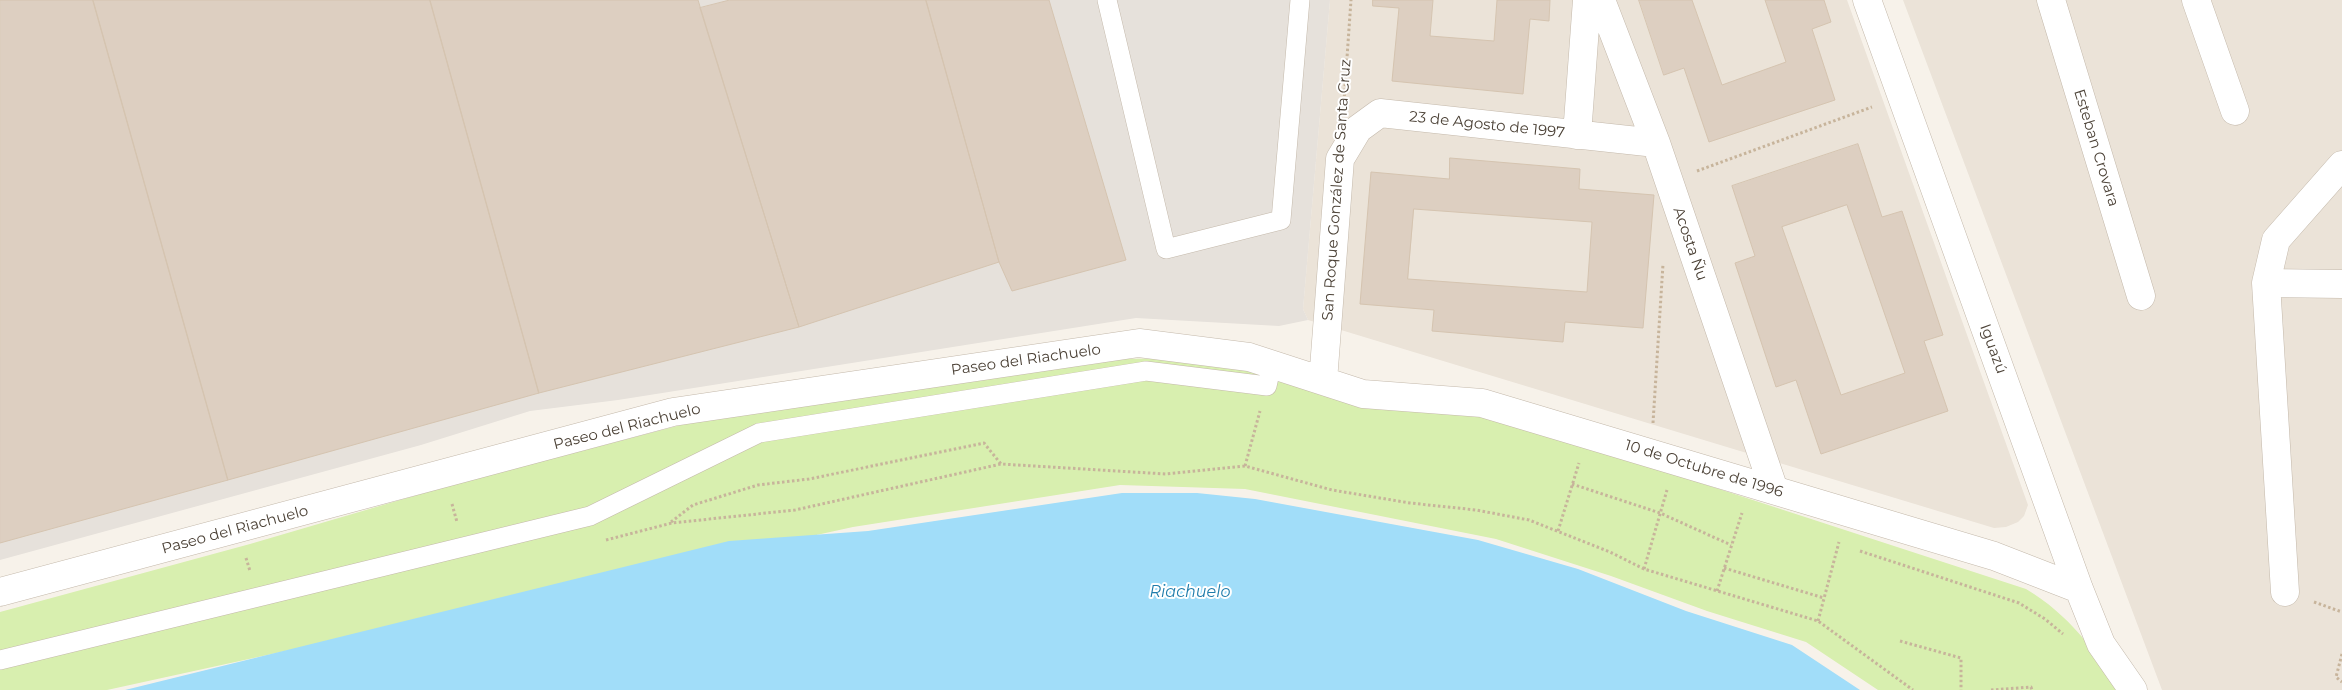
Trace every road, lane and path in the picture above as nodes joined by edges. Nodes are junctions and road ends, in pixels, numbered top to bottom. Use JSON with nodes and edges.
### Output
{"nodes":[{"id":1,"x":1107,"y":0,"type":"edge"},
{"id":2,"x":1300,"y":0,"type":"edge"},
{"id":3,"x":1351,"y":0,"type":"edge"},
{"id":4,"x":1587,"y":0,"type":"edge"},
{"id":5,"x":1601,"y":0,"type":"edge"},
{"id":6,"x":1867,"y":0,"type":"edge"},
{"id":7,"x":2051,"y":0,"type":"edge"},
{"id":8,"x":2196,"y":0,"type":"edge"},
{"id":9,"x":1902,"y":96,"type":"junction"},
{"id":10,"x":1343,"y":110,"type":"dead end"},
{"id":11,"x":2234,"y":111,"type":"dead end"},
{"id":12,"x":1577,"y":135,"type":"junction"},
{"id":13,"x":1656,"y":143,"type":"junction"},
{"id":14,"x":1340,"y":159,"type":"joint"},
{"id":15,"x":2342,"y":165,"type":"edge"},
{"id":16,"x":1669,"y":181,"type":"junction"},
{"id":17,"x":1664,"y":259,"type":"dead end"},
{"id":18,"x":2266,"y":283,"type":"junction"},
{"id":19,"x":2342,"y":284,"type":"edge"},
{"id":20,"x":2141,"y":296,"type":"dead end"},
{"id":21,"x":1270,"y":375,"type":"junction"},
{"id":22,"x":1323,"y":381,"type":"junction"},
{"id":23,"x":1588,"y":434,"type":"junction"},
{"id":24,"x":1651,"y":453,"type":"junction"},
{"id":25,"x":1001,"y":464,"type":"junction"},
{"id":26,"x":1245,"y":466,"type":"junction"},
{"id":27,"x":444,"y":474,"type":"junction"},
{"id":28,"x":1572,"y":484,"type":"junction"},
{"id":29,"x":1659,"y":485,"type":"dead end"},
{"id":30,"x":1668,"y":488,"type":"junction"},
{"id":31,"x":1774,"y":490,"type":"junction"},
{"id":32,"x":1677,"y":491,"type":"dead end"},
{"id":33,"x":1733,"y":509,"type":"dead end"},
{"id":34,"x":1742,"y":512,"type":"junction"},
{"id":35,"x":1847,"y":512,"type":"junction"},
{"id":36,"x":1660,"y":513,"type":"junction"},
{"id":37,"x":1751,"y":515,"type":"dead end"},
{"id":38,"x":668,"y":524,"type":"junction"},
{"id":39,"x":237,"y":529,"type":"junction"},
{"id":40,"x":1558,"y":531,"type":"junction"},
{"id":41,"x":602,"y":541,"type":"dead end"},
{"id":42,"x":1830,"y":541,"type":"dead end"},
{"id":43,"x":1838,"y":544,"type":"junction"},
{"id":44,"x":1731,"y":545,"type":"junction"},
{"id":45,"x":465,"y":547,"type":"junction"},
{"id":46,"x":1848,"y":547,"type":"dead end"},
{"id":47,"x":1858,"y":550,"type":"dead end"},
{"id":48,"x":1724,"y":568,"type":"junction"},
{"id":49,"x":1644,"y":569,"type":"junction"},
{"id":50,"x":2079,"y":589,"type":"junction"},
{"id":51,"x":1717,"y":591,"type":"junction"},
{"id":52,"x":0,"y":592,"type":"edge"},
{"id":53,"x":2285,"y":592,"type":"dead end"},
{"id":54,"x":258,"y":597,"type":"junction"},
{"id":55,"x":1824,"y":598,"type":"junction"},
{"id":56,"x":1818,"y":621,"type":"junction"},
{"id":57,"x":2068,"y":639,"type":"dead end"},
{"id":58,"x":1900,"y":641,"type":"dead end"},
{"id":59,"x":2342,"y":654,"type":"edge"},
{"id":60,"x":0,"y":660,"type":"edge"},
{"id":61,"x":2342,"y":682,"type":"edge"},
{"id":62,"x":1913,"y":690,"type":"edge"},
{"id":63,"x":1960,"y":690,"type":"edge"},
{"id":64,"x":1991,"y":690,"type":"edge"},
{"id":65,"x":2032,"y":690,"type":"edge"},
{"id":66,"x":2133,"y":690,"type":"edge"}],
"edges":[{"from":1,"to":2,"type":"lane"},
{"from":3,"to":10,"type":"path","name":"San Roque González de Santa Cruz"},
{"from":4,"to":12,"type":"street"},
{"from":5,"to":13,"type":"street","name":"Acosta Ñu"},
{"from":6,"to":9,"type":"street","name":"Iguazú"},
{"from":7,"to":20,"type":"street","name":"Esteban Crovara"},
{"from":8,"to":11,"type":"street"},
{"from":9,"to":16,"type":"path"},
{"from":9,"to":50,"type":"street","name":"Iguazú"},
{"from":12,"to":13,"type":"street","name":"23 de Agosto de 1997"},
{"from":12,"to":14,"type":"street","name":"23 de Agosto de 1997"},
{"from":13,"to":16,"type":"street","name":"Acosta Ñu"},
{"from":14,"to":22,"type":"street","name":"San Roque González de Santa Cruz"},
{"from":15,"to":18,"type":"street"},
{"from":16,"to":31,"type":"street","name":"Acosta Ñu"},
{"from":17,"to":24,"type":"path"},
{"from":18,"to":19,"type":"street"},
{"from":18,"to":53,"type":"street"},
{"from":21,"to":22,"type":"street","name":"Paseo del Riachuelo"},
{"from":21,"to":26,"type":"path"},
{"from":21,"to":27,"type":"street","name":"Paseo del Riachuelo"},
{"from":21,"to":45,"type":"lane"},
{"from":22,"to":23,"type":"street","name":"10 de Octubre de 1996"},
{"from":23,"to":24,"type":"street","name":"10 de Octubre de 1996"},
{"from":23,"to":28,"type":"path"},
{"from":24,"to":31,"type":"street","name":"10 de Octubre de 1996"},
{"from":25,"to":26,"type":"path"},
{"from":25,"to":38,"type":"path"},
{"from":25,"to":38,"type":"path"},
{"from":26,"to":40,"type":"path"},
{"from":27,"to":39,"type":"street","name":"Paseo del Riachuelo"},
{"from":27,"to":45,"type":"path"},
{"from":28,"to":36,"type":"path"},
{"from":28,"to":40,"type":"path"},
{"from":29,"to":30,"type":"path"},
{"from":30,"to":32,"type":"path"},
{"from":30,"to":36,"type":"path"},
{"from":31,"to":35,"type":"street","name":"10 de Octubre de 1996"},
{"from":33,"to":34,"type":"path"},
{"from":34,"to":37,"type":"path"},
{"from":34,"to":44,"type":"path"},
{"from":35,"to":43,"type":"path"},
{"from":35,"to":50,"type":"street","name":"10 de Octubre de 1996"},
{"from":36,"to":44,"type":"path"},
{"from":36,"to":49,"type":"path"},
{"from":38,"to":41,"type":"path"},
{"from":39,"to":52,"type":"street","name":"Paseo del Riachuelo"},
{"from":39,"to":54,"type":"path"},
{"from":40,"to":49,"type":"path"},
{"from":42,"to":43,"type":"path"},
{"from":43,"to":46,"type":"path"},
{"from":43,"to":55,"type":"path"},
{"from":44,"to":48,"type":"path"},
{"from":45,"to":54,"type":"lane"},
{"from":47,"to":57,"type":"path"},
{"from":48,"to":51,"type":"path"},
{"from":48,"to":55,"type":"path"},
{"from":49,"to":51,"type":"path"},
{"from":50,"to":66,"type":"street","name":"Iguazú"},
{"from":51,"to":56,"type":"path"},
{"from":54,"to":60,"type":"lane"},
{"from":55,"to":56,"type":"path"},
{"from":56,"to":62,"type":"path"},
{"from":58,"to":63,"type":"path"},
{"from":59,"to":61,"type":"path"},
{"from":64,"to":65,"type":"path"}]}
